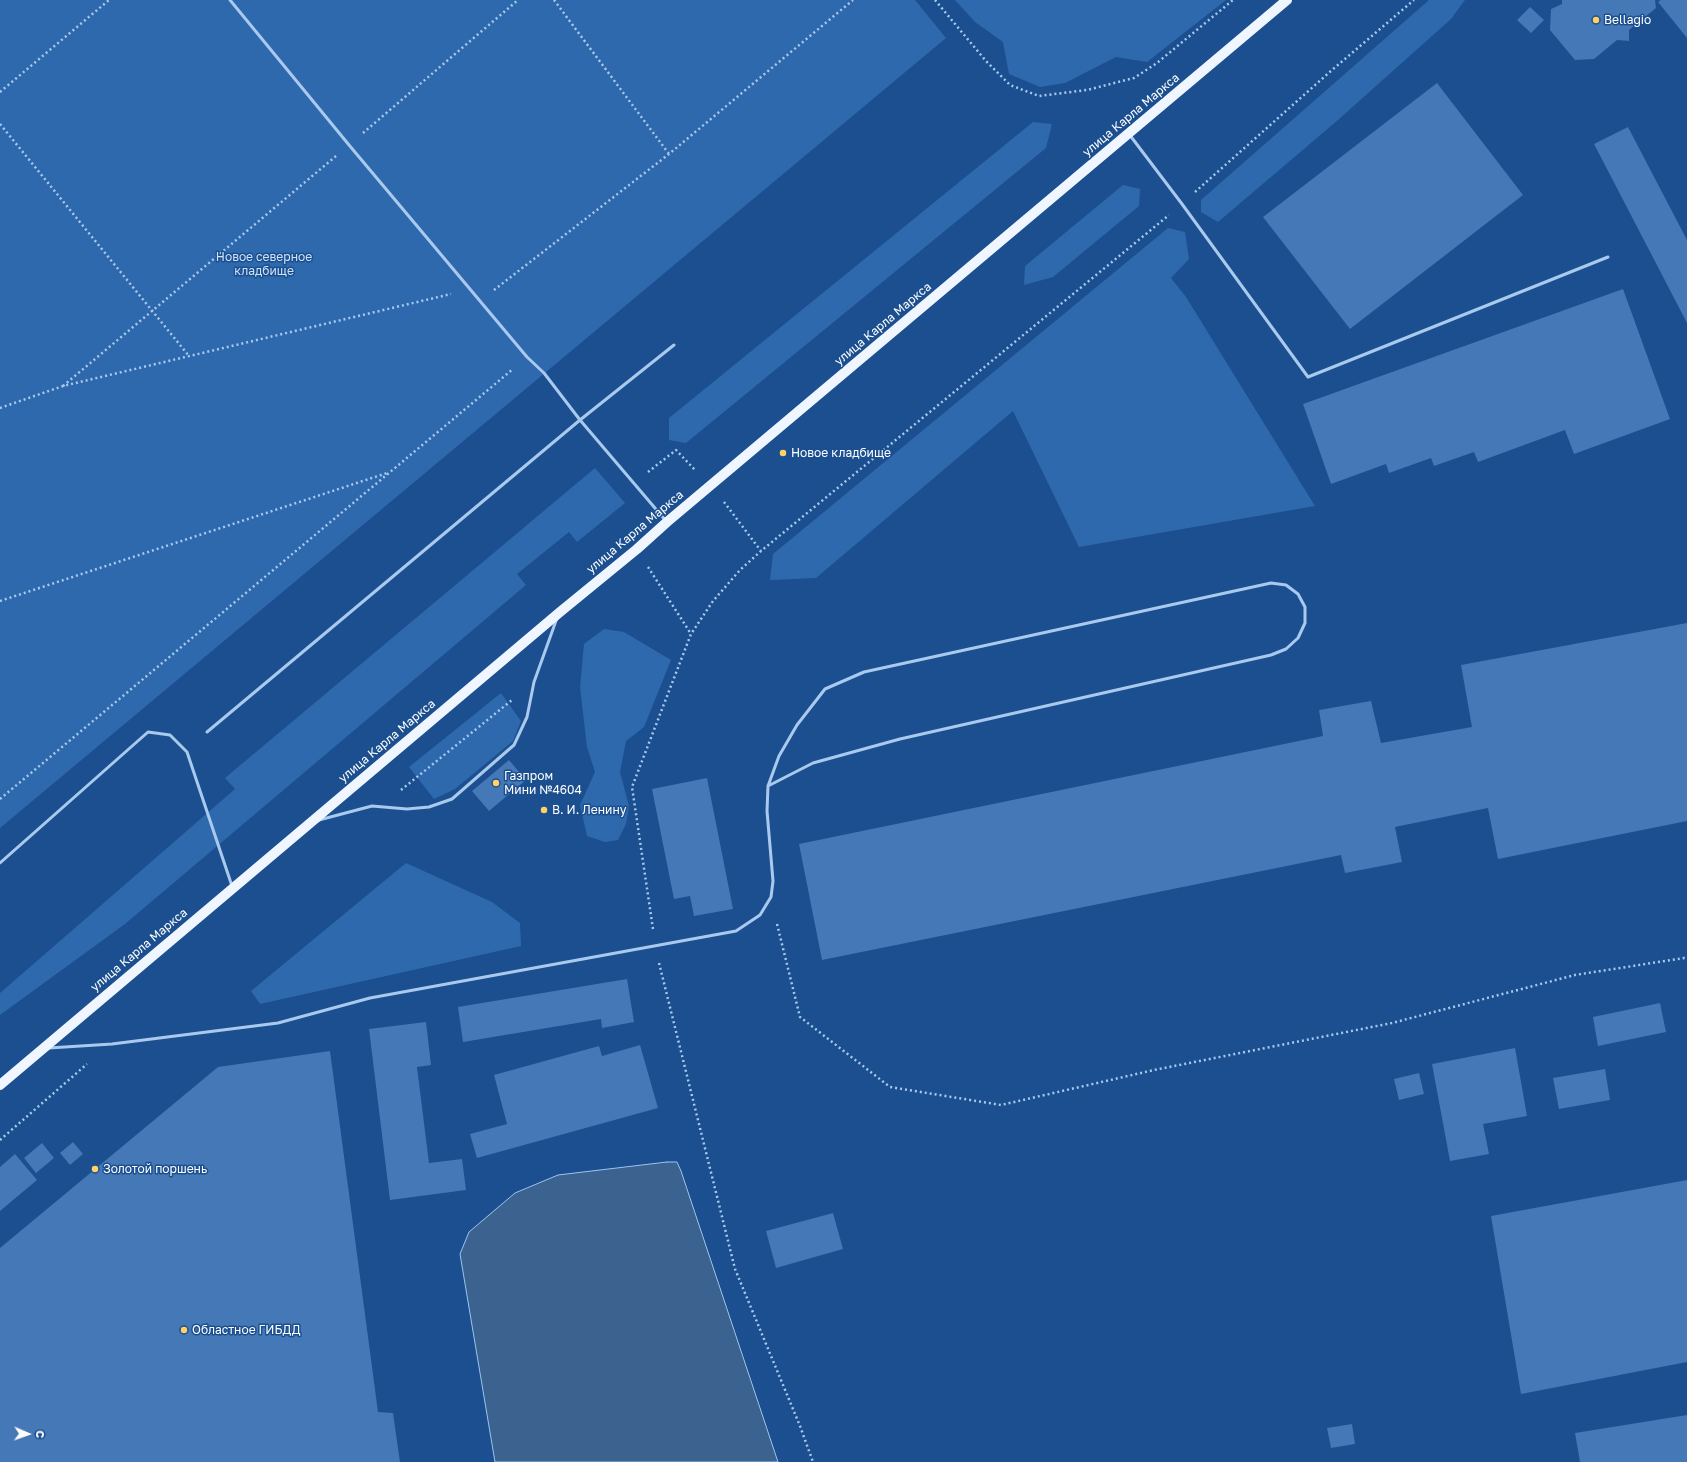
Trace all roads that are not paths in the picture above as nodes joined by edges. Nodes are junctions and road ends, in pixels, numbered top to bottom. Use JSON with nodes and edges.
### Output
{"nodes":[{"id":1,"x":230,"y":0,"type":"edge"},
{"id":2,"x":1286,"y":0,"type":"edge"},
{"id":3,"x":1129,"y":134,"type":"junction"},
{"id":4,"x":1608,"y":257,"type":"dead end"},
{"id":5,"x":674,"y":346,"type":"dead end"},
{"id":6,"x":580,"y":420,"type":"junction"},
{"id":7,"x":667,"y":522,"type":"junction"},
{"id":8,"x":560,"y":612,"type":"junction"},
{"id":9,"x":206,"y":732,"type":"dead end"},
{"id":10,"x":768,"y":786,"type":"junction"},
{"id":11,"x":310,"y":822,"type":"junction"},
{"id":12,"x":0,"y":863,"type":"edge"},
{"id":13,"x":233,"y":888,"type":"junction"},
{"id":14,"x":42,"y":1049,"type":"junction"},
{"id":15,"x":0,"y":1084,"type":"edge"}],
"edges":[{"from":1,"to":6,"type":"lane"},
{"from":2,"to":3,"type":"main road","name":"улица Карла Маркса"},
{"from":3,"to":4,"type":"lane"},
{"from":3,"to":7,"type":"main road","name":"улица Карла Маркса"},
{"from":5,"to":6,"type":"lane"},
{"from":6,"to":7,"type":"lane"},
{"from":6,"to":9,"type":"lane"},
{"from":7,"to":8,"type":"main road","name":"улица Карла Маркса"},
{"from":8,"to":11,"type":"main road","name":"улица Карла Маркса"},
{"from":8,"to":11,"type":"lane"},
{"from":10,"to":10,"type":"lane"},
{"from":10,"to":14,"type":"lane"},
{"from":11,"to":13,"type":"main road","name":"улица Карла Маркса"},
{"from":12,"to":13,"type":"lane"},
{"from":13,"to":14,"type":"main road","name":"улица Карла Маркса"},
{"from":14,"to":15,"type":"main road","name":"улица Карла Маркса"}]}
